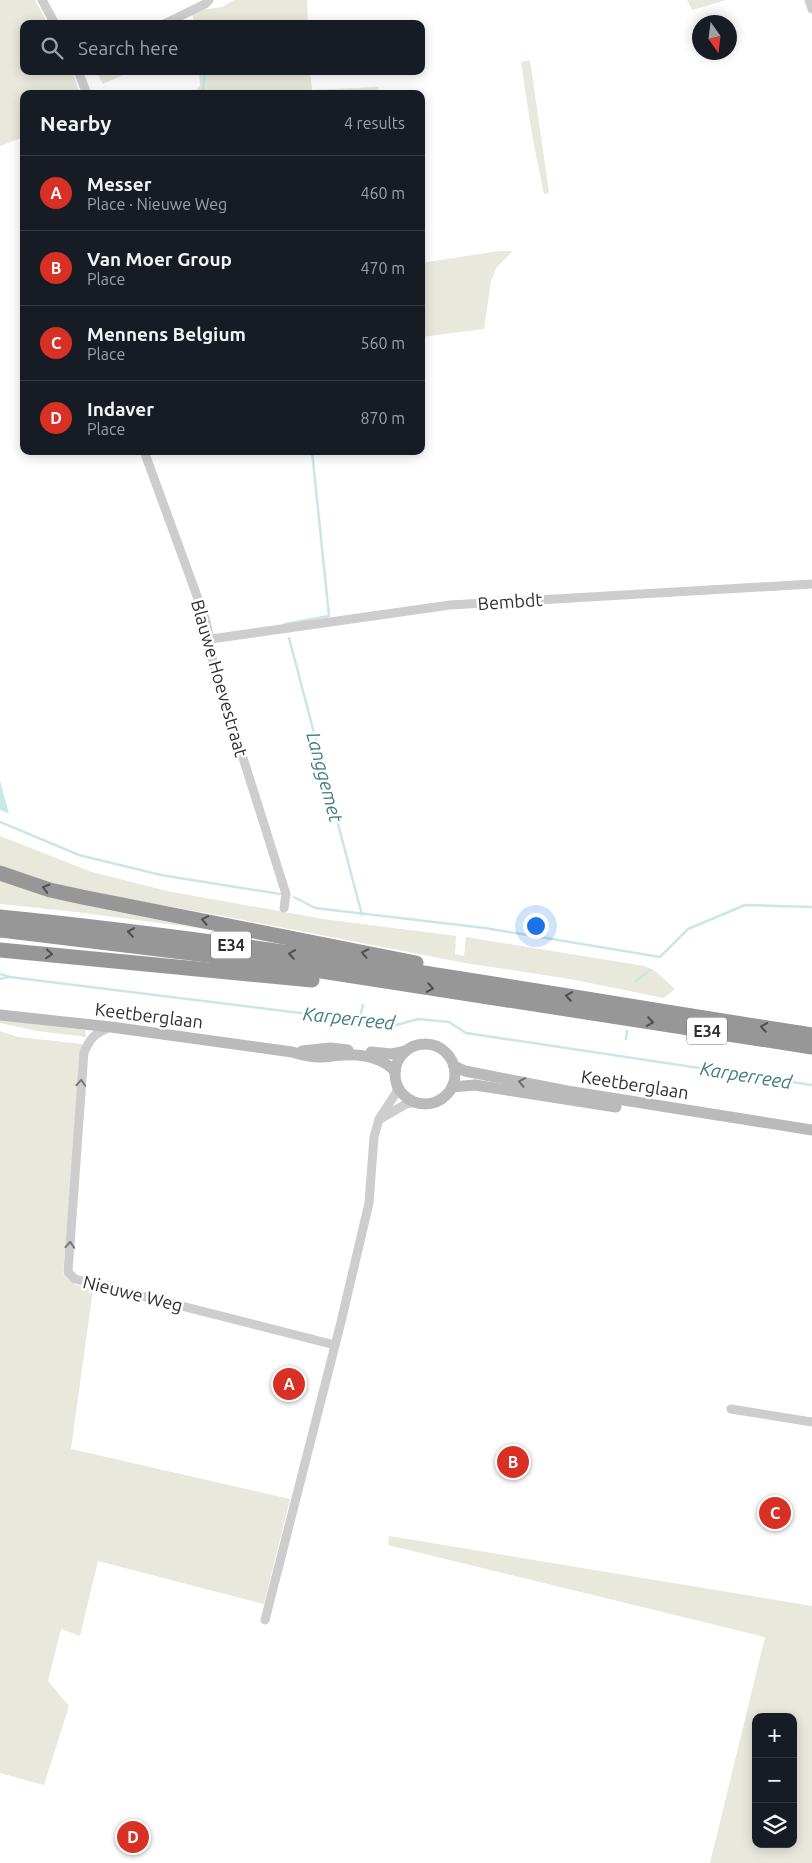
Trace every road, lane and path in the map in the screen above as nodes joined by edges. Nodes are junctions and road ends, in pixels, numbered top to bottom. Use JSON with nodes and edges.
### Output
{"nodes":[{"id":1,"x":42,"y":0,"type":"edge"},
{"id":2,"x":209,"y":0,"type":"edge"},
{"id":3,"x":809,"y":0,"type":"edge"},
{"id":4,"x":812,"y":9,"type":"edge"},
{"id":5,"x":53,"y":20,"type":"edge"},
{"id":6,"x":172,"y":20,"type":"edge"},
{"id":7,"x":79,"y":75,"type":"edge"},
{"id":8,"x":85,"y":90,"type":"edge"},
{"id":9,"x":145,"y":455,"type":"edge"},
{"id":10,"x":812,"y":584,"type":"edge"},
{"id":11,"x":211,"y":639,"type":"junction"},
{"id":12,"x":0,"y":873,"type":"edge"},
{"id":13,"x":284,"y":908,"type":"dead end"},
{"id":14,"x":0,"y":917,"type":"edge"},
{"id":15,"x":0,"y":930,"type":"edge"},
{"id":16,"x":0,"y":950,"type":"edge"},
{"id":17,"x":461,"y":980,"type":"junction"},
{"id":18,"x":382,"y":981,"type":"junction"},
{"id":19,"x":0,"y":1015,"type":"edge"},
{"id":20,"x":111,"y":1027,"type":"junction"},
{"id":21,"x":812,"y":1035,"type":"edge"},
{"id":22,"x":812,"y":1048,"type":"edge"},
{"id":23,"x":406,"y":1051,"type":"junction"},
{"id":24,"x":292,"y":1052,"type":"junction"},
{"id":25,"x":454,"y":1066,"type":"junction"},
{"id":26,"x":395,"y":1072,"type":"junction"},
{"id":27,"x":398,"y":1086,"type":"junction"},
{"id":28,"x":452,"y":1087,"type":"junction"},
{"id":29,"x":416,"y":1102,"type":"junction"},
{"id":30,"x":379,"y":1119,"type":"junction"},
{"id":31,"x":812,"y":1130,"type":"edge"},
{"id":32,"x":812,"y":1137,"type":"edge"},
{"id":33,"x":335,"y":1345,"type":"junction"},
{"id":34,"x":731,"y":1409,"type":"dead end"},
{"id":35,"x":812,"y":1422,"type":"edge"},
{"id":36,"x":265,"y":1620,"type":"dead end"}],
"edges":[{"from":1,"to":5,"type":"street"},
{"from":2,"to":6,"type":"street"},
{"from":3,"to":4,"type":"street"},
{"from":7,"to":8,"type":"street"},
{"from":9,"to":11,"type":"street","name":"Blauwe Hoevestraat"},
{"from":10,"to":11,"type":"street","name":"Bembdt"},
{"from":11,"to":13,"type":"street","name":"Blauwe Hoevestraat"},
{"from":17,"to":12,"type":"highway","one_way":true},
{"from":17,"to":14,"type":"highway","number":"E34","one_way":true},
{"from":15,"to":18,"type":"highway","number":"E34"},
{"from":16,"to":18,"type":"highway","one_way":true},
{"from":21,"to":17,"type":"highway","number":"E34","one_way":true},
{"from":18,"to":22,"type":"highway","number":"E34","one_way":true},
{"from":19,"to":20,"type":"main road","name":"Keetberglaan"},
{"from":20,"to":24,"type":"main road","name":"Keetberglaan"},
{"from":33,"to":20,"type":"street","name":"Nieuwe Weg","one_way":true},
{"from":23,"to":24,"type":"main road","name":"Keetberglaan"},
{"from":23,"to":25,"type":"main road"},
{"from":23,"to":26,"type":"main road"},
{"from":24,"to":26,"type":"main road","name":"Keetberglaan"},
{"from":25,"to":28,"type":"main road"},
{"from":31,"to":25,"type":"main road","name":"Keetberglaan","one_way":true},
{"from":26,"to":27,"type":"main road"},
{"from":27,"to":29,"type":"main road"},
{"from":27,"to":30,"type":"street"},
{"from":28,"to":29,"type":"main road"},
{"from":28,"to":32,"type":"main road","name":"Keetberglaan"},
{"from":29,"to":30,"type":"street"},
{"from":30,"to":33,"type":"street"},
{"from":33,"to":36,"type":"street"},
{"from":34,"to":35,"type":"street"}]}
